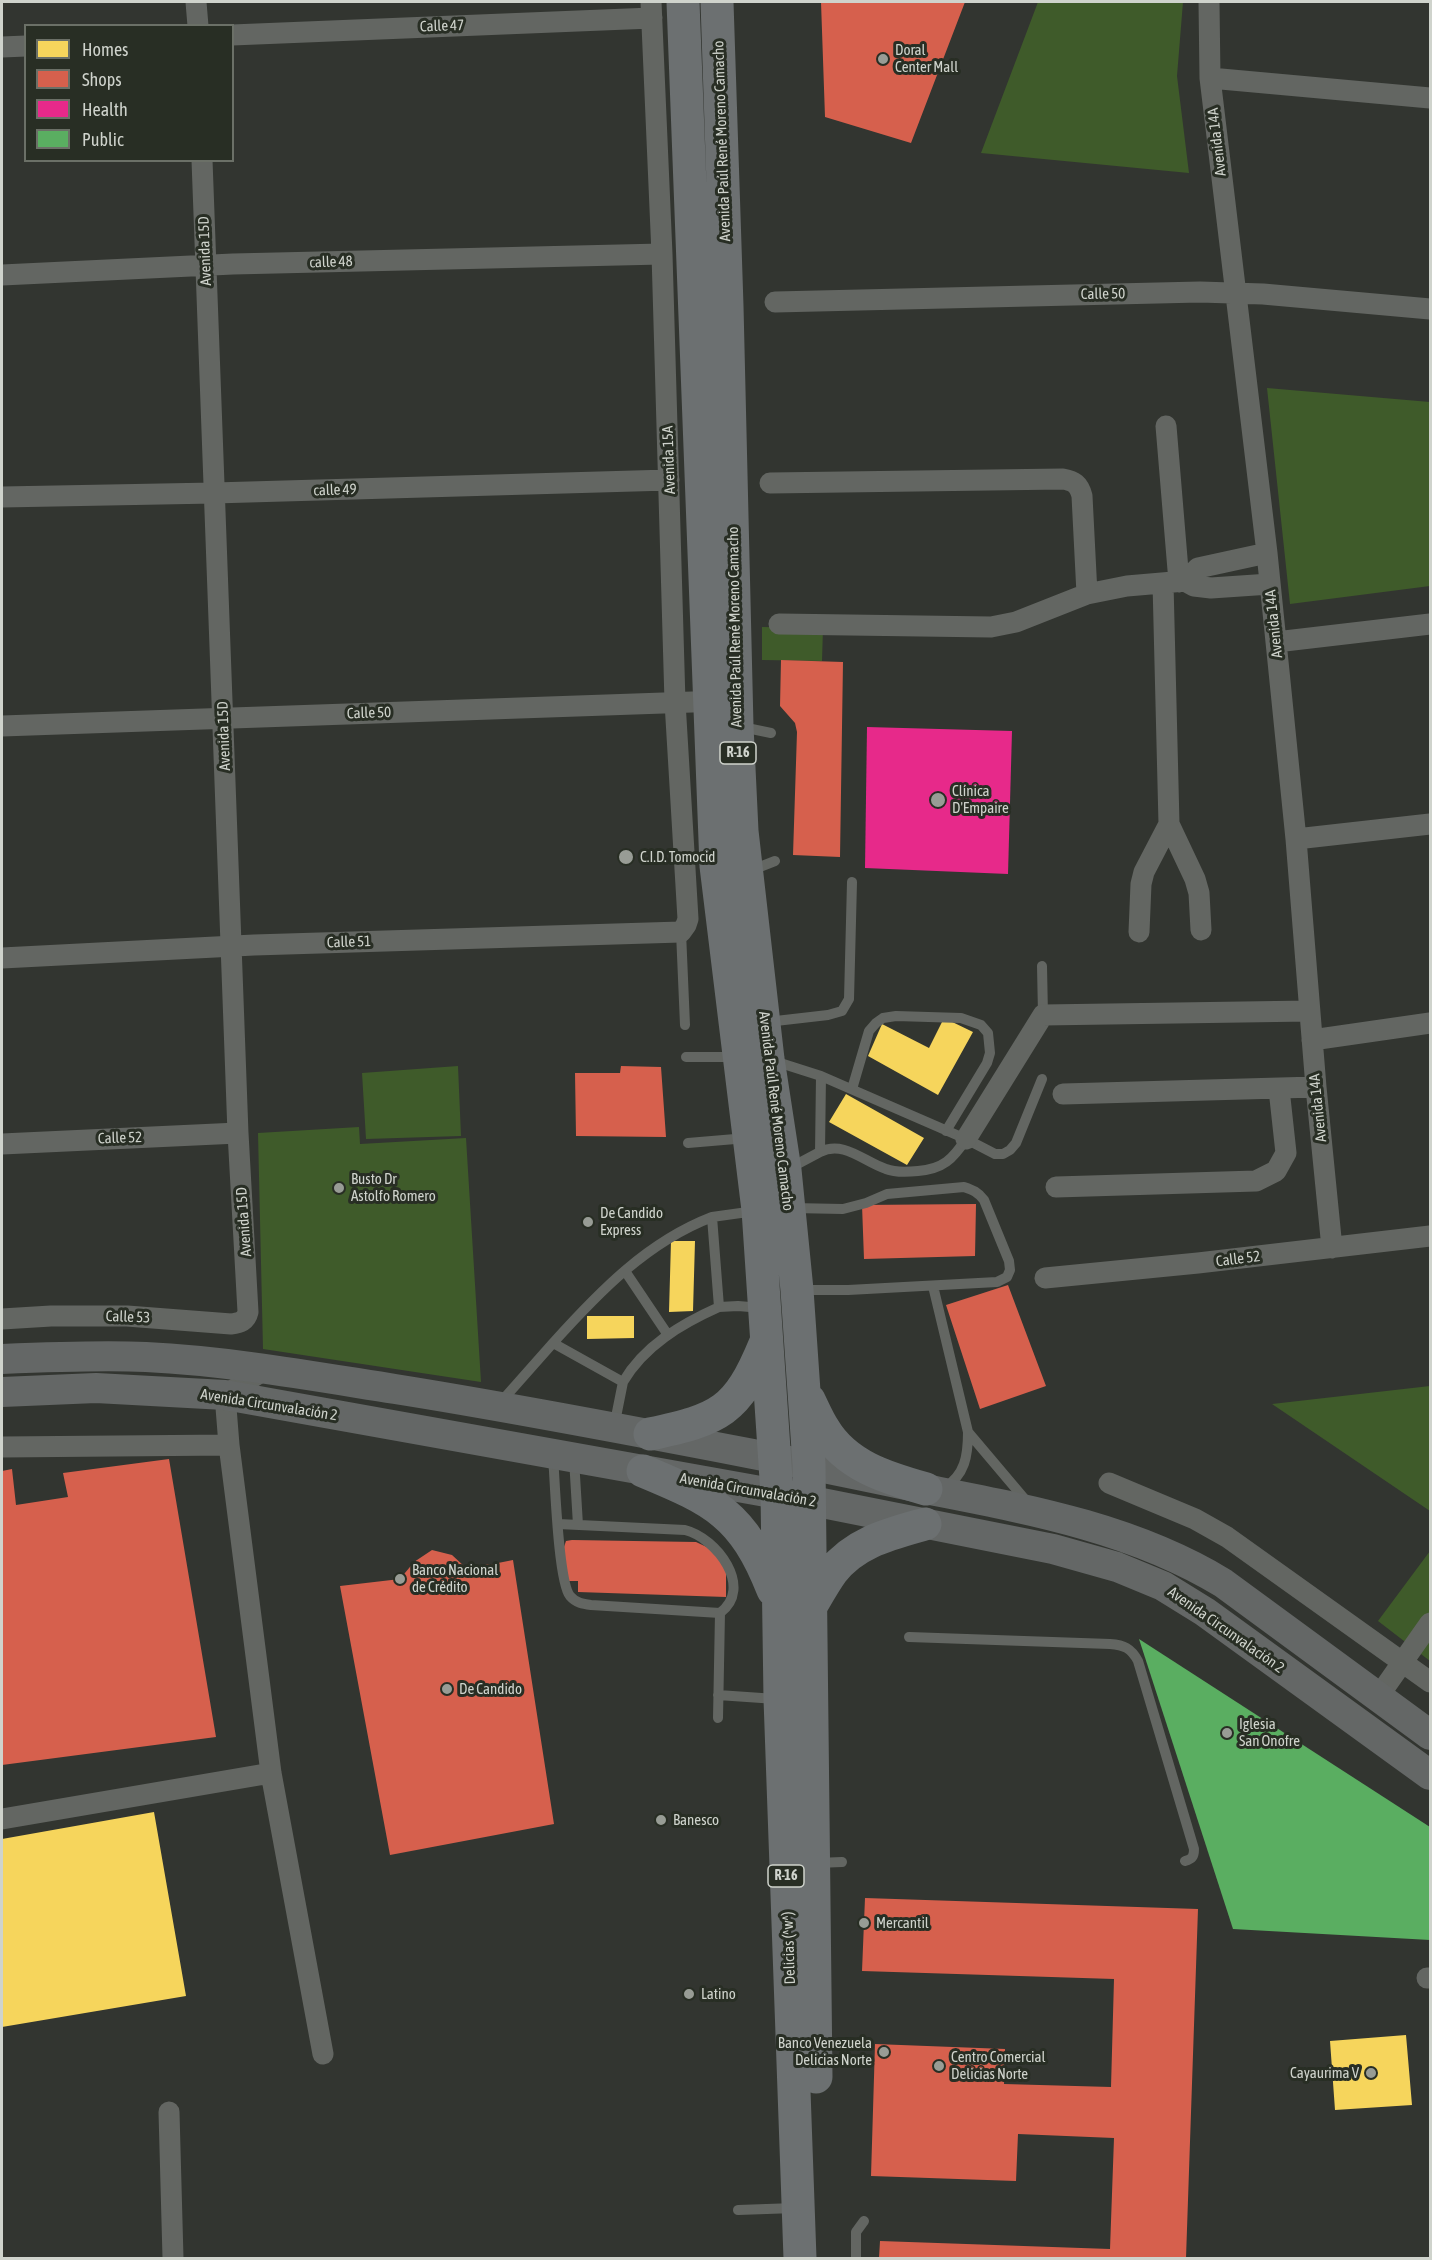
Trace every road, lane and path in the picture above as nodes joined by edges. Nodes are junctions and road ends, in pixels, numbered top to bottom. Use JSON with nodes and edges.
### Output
{"nodes":[{"id":1,"x":196,"y":2,"type":"edge"},
{"id":2,"x":683,"y":2,"type":"edge"},
{"id":3,"x":717,"y":2,"type":"edge"},
{"id":4,"x":1209,"y":2,"type":"edge"},
{"id":5,"x":652,"y":10,"type":"edge"},
{"id":6,"x":198,"y":24,"type":"edge"},
{"id":7,"x":234,"y":35,"type":"edge"},
{"id":8,"x":24,"y":46,"type":"edge"},
{"id":9,"x":2,"y":47,"type":"edge"},
{"id":10,"x":1209,"y":78,"type":"junction"},
{"id":11,"x":1431,"y":99,"type":"edge"},
{"id":12,"x":202,"y":162,"type":"edge"},
{"id":13,"x":662,"y":254,"type":"junction"},
{"id":14,"x":205,"y":266,"type":"junction"},
{"id":15,"x":2,"y":275,"type":"edge"},
{"id":16,"x":1235,"y":292,"type":"junction"},
{"id":17,"x":775,"y":302,"type":"dead end"},
{"id":18,"x":1431,"y":309,"type":"edge"},
{"id":19,"x":1166,"y":426,"type":"dead end"},
{"id":20,"x":669,"y":480,"type":"junction"},
{"id":21,"x":770,"y":483,"type":"dead end"},
{"id":22,"x":214,"y":493,"type":"junction"},
{"id":23,"x":2,"y":497,"type":"edge"},
{"id":24,"x":1267,"y":553,"type":"junction"},
{"id":25,"x":1176,"y":582,"type":"junction"},
{"id":26,"x":1270,"y":584,"type":"junction"},
{"id":27,"x":1087,"y":594,"type":"junction"},
{"id":28,"x":779,"y":624,"type":"dead end"},
{"id":29,"x":1431,"y":624,"type":"edge"},
{"id":30,"x":1276,"y":642,"type":"junction"},
{"id":31,"x":675,"y":702,"type":"junction"},
{"id":32,"x":728,"y":709,"type":"junction"},
{"id":33,"x":223,"y":718,"type":"junction"},
{"id":34,"x":2,"y":726,"type":"edge"},
{"id":35,"x":771,"y":733,"type":"dead end"},
{"id":36,"x":1169,"y":824,"type":"junction"},
{"id":37,"x":1431,"y":824,"type":"edge"},
{"id":38,"x":1296,"y":839,"type":"junction"},
{"id":39,"x":852,"y":882,"type":"dead end"},
{"id":40,"x":684,"y":926,"type":"junction"},
{"id":41,"x":1201,"y":930,"type":"dead end"},
{"id":42,"x":1139,"y":932,"type":"dead end"},
{"id":43,"x":232,"y":946,"type":"junction"},
{"id":44,"x":2,"y":958,"type":"edge"},
{"id":45,"x":1042,"y":966,"type":"dead end"},
{"id":46,"x":1309,"y":1011,"type":"junction"},
{"id":47,"x":1043,"y":1016,"type":"junction"},
{"id":48,"x":764,"y":1022,"type":"junction"},
{"id":49,"x":1431,"y":1023,"type":"edge"},
{"id":50,"x":685,"y":1025,"type":"dead end"},
{"id":51,"x":1311,"y":1040,"type":"junction"},
{"id":52,"x":686,"y":1057,"type":"dead end"},
{"id":53,"x":754,"y":1058,"type":"junction"},
{"id":54,"x":821,"y":1076,"type":"junction"},
{"id":55,"x":1042,"y":1078,"type":"dead end"},
{"id":56,"x":1316,"y":1087,"type":"junction"},
{"id":57,"x":852,"y":1089,"type":"junction"},
{"id":58,"x":1279,"y":1089,"type":"junction"},
{"id":59,"x":1063,"y":1095,"type":"dead end"},
{"id":60,"x":238,"y":1133,"type":"junction"},
{"id":61,"x":956,"y":1135,"type":"junction"},
{"id":62,"x":750,"y":1138,"type":"junction"},
{"id":63,"x":2,"y":1143,"type":"edge"},
{"id":64,"x":688,"y":1143,"type":"dead end"},
{"id":65,"x":820,"y":1152,"type":"junction"},
{"id":66,"x":785,"y":1170,"type":"junction"},
{"id":67,"x":1056,"y":1187,"type":"dead end"},
{"id":68,"x":773,"y":1209,"type":"junction"},
{"id":69,"x":712,"y":1217,"type":"junction"},
{"id":70,"x":1431,"y":1236,"type":"edge"},
{"id":71,"x":1332,"y":1248,"type":"junction"},
{"id":72,"x":625,"y":1271,"type":"junction"},
{"id":73,"x":1045,"y":1278,"type":"dead end"},
{"id":74,"x":933,"y":1286,"type":"junction"},
{"id":75,"x":797,"y":1290,"type":"junction"},
{"id":76,"x":719,"y":1307,"type":"junction"},
{"id":77,"x":248,"y":1312,"type":"joint"},
{"id":78,"x":2,"y":1319,"type":"edge"},
{"id":79,"x":767,"y":1324,"type":"junction"},
{"id":80,"x":668,"y":1335,"type":"junction"},
{"id":81,"x":553,"y":1343,"type":"junction"},
{"id":82,"x":2,"y":1359,"type":"edge"},
{"id":83,"x":266,"y":1369,"type":"junction"},
{"id":84,"x":623,"y":1382,"type":"junction"},
{"id":85,"x":804,"y":1390,"type":"junction"},
{"id":86,"x":2,"y":1392,"type":"edge"},
{"id":87,"x":225,"y":1395,"type":"junction"},
{"id":88,"x":498,"y":1406,"type":"junction"},
{"id":89,"x":614,"y":1427,"type":"junction"},
{"id":90,"x":968,"y":1432,"type":"junction"},
{"id":91,"x":650,"y":1434,"type":"junction"},
{"id":92,"x":228,"y":1444,"type":"junction"},
{"id":93,"x":2,"y":1447,"type":"edge"},
{"id":94,"x":564,"y":1456,"type":"junction"},
{"id":95,"x":774,"y":1458,"type":"junction"},
{"id":96,"x":809,"y":1464,"type":"junction"},
{"id":97,"x":643,"y":1471,"type":"junction"},
{"id":98,"x":1108,"y":1483,"type":"dead end"},
{"id":99,"x":932,"y":1490,"type":"junction"},
{"id":100,"x":777,"y":1494,"type":"junction"},
{"id":101,"x":810,"y":1501,"type":"junction"},
{"id":102,"x":1034,"y":1511,"type":"junction"},
{"id":103,"x":558,"y":1524,"type":"junction"},
{"id":104,"x":925,"y":1524,"type":"junction"},
{"id":105,"x":578,"y":1525,"type":"junction"},
{"id":106,"x":777,"y":1601,"type":"junction"},
{"id":107,"x":810,"y":1608,"type":"junction"},
{"id":108,"x":720,"y":1614,"type":"junction"},
{"id":109,"x":1431,"y":1623,"type":"edge"},
{"id":110,"x":909,"y":1637,"type":"dead end"},
{"id":111,"x":1403,"y":1662,"type":"junction"},
{"id":112,"x":1431,"y":1682,"type":"edge"},
{"id":113,"x":718,"y":1695,"type":"junction"},
{"id":114,"x":1378,"y":1697,"type":"junction"},
{"id":115,"x":780,"y":1699,"type":"junction"},
{"id":116,"x":718,"y":1718,"type":"dead end"},
{"id":117,"x":1431,"y":1735,"type":"edge"},
{"id":118,"x":272,"y":1773,"type":"junction"},
{"id":119,"x":1431,"y":1775,"type":"edge"},
{"id":120,"x":2,"y":1818,"type":"edge"},
{"id":121,"x":1185,"y":1861,"type":"dead end"},
{"id":122,"x":323,"y":2054,"type":"dead end"},
{"id":123,"x":169,"y":2112,"type":"dead end"},
{"id":124,"x":798,"y":2208,"type":"junction"},
{"id":125,"x":738,"y":2210,"type":"dead end"},
{"id":126,"x":864,"y":2221,"type":"dead end"},
{"id":127,"x":173,"y":2259,"type":"edge"},
{"id":128,"x":800,"y":2259,"type":"edge"},
{"id":129,"x":821,"y":2259,"type":"edge"},
{"id":130,"x":856,"y":2259,"type":"edge"}],
"edges":[{"from":1,"to":6,"type":"street"},
{"from":2,"to":32,"type":"main road","name":"Avenida Paúl René Moreno Camacho","number":"R-16"},
{"from":3,"to":32,"type":"main road","name":"Avenida Paúl René Moreno Camacho","number":"R-16"},
{"from":4,"to":10,"type":"street","name":"Avenida 14A"},
{"from":5,"to":7,"type":"street","name":"Calle 47"},
{"from":5,"to":13,"type":"street","name":"Avenida 15A"},
{"from":8,"to":9,"type":"street"},
{"from":10,"to":11,"type":"street"},
{"from":10,"to":16,"type":"street","name":"Avenida 14A"},
{"from":12,"to":14,"type":"street","name":"Avenida 15D"},
{"from":13,"to":14,"type":"street","name":"calle 48"},
{"from":13,"to":20,"type":"street","name":"Avenida 15A"},
{"from":14,"to":15,"type":"street","name":"calle 48"},
{"from":14,"to":22,"type":"street","name":"Avenida 15D"},
{"from":16,"to":17,"type":"street","name":"Calle 50"},
{"from":16,"to":18,"type":"street","name":"Calle 50"},
{"from":16,"to":24,"type":"street","name":"Avenida 14A"},
{"from":19,"to":25,"type":"street"},
{"from":20,"to":22,"type":"street","name":"calle 49"},
{"from":20,"to":31,"type":"street","name":"Avenida 15A"},
{"from":21,"to":27,"type":"street"},
{"from":22,"to":23,"type":"street","name":"calle 49"},
{"from":22,"to":33,"type":"street","name":"Avenida 15D"},
{"from":24,"to":25,"type":"street"},
{"from":24,"to":26,"type":"street","name":"Avenida 14A"},
{"from":25,"to":26,"type":"street"},
{"from":25,"to":27,"type":"street"},
{"from":25,"to":36,"type":"street"},
{"from":26,"to":30,"type":"street","name":"Avenida 14A"},
{"from":27,"to":28,"type":"street"},
{"from":29,"to":30,"type":"street"},
{"from":30,"to":38,"type":"street","name":"Avenida 14A"},
{"from":31,"to":32,"type":"street","name":"Calle 50"},
{"from":31,"to":33,"type":"street","name":"Calle 50"},
{"from":31,"to":40,"type":"street","name":"Avenida 15A"},
{"from":32,"to":35,"type":"lane"},
{"from":32,"to":48,"type":"main road","name":"Avenida Paúl René Moreno Camacho","number":"R-16"},
{"from":32,"to":53,"type":"main road","name":"Avenida Paúl René Moreno Camacho","number":"R-16"},
{"from":33,"to":34,"type":"street","name":"Calle 50"},
{"from":33,"to":43,"type":"street","name":"Avenida 15D"},
{"from":36,"to":41,"type":"street"},
{"from":36,"to":42,"type":"street"},
{"from":37,"to":38,"type":"street"},
{"from":38,"to":46,"type":"street","name":"Avenida 14A"},
{"from":39,"to":48,"type":"lane"},
{"from":40,"to":43,"type":"street","name":"Calle 51"},
{"from":40,"to":50,"type":"lane"},
{"from":43,"to":44,"type":"street","name":"Calle 51"},
{"from":43,"to":60,"type":"street","name":"Avenida 15D"},
{"from":45,"to":47,"type":"lane"},
{"from":46,"to":47,"type":"street"},
{"from":46,"to":51,"type":"street","name":"Avenida 14A"},
{"from":47,"to":61,"type":"street"},
{"from":48,"to":53,"type":"main road","name":"Avenida Paúl René Moreno Camacho","number":"R-16"},
{"from":49,"to":51,"type":"street"},
{"from":51,"to":56,"type":"street","name":"Avenida 14A"},
{"from":52,"to":53,"type":"lane"},
{"from":53,"to":54,"type":"lane"},
{"from":53,"to":62,"type":"main road","name":"Avenida Paúl René Moreno Camacho","number":"R-16"},
{"from":53,"to":66,"type":"main road","name":"Avenida Paúl René Moreno Camacho","number":"R-16"},
{"from":54,"to":57,"type":"lane"},
{"from":54,"to":65,"type":"lane"},
{"from":55,"to":61,"type":"lane"},
{"from":56,"to":58,"type":"street"},
{"from":56,"to":71,"type":"street","name":"Avenida 14A"},
{"from":57,"to":61,"type":"lane"},
{"from":57,"to":61,"type":"lane"},
{"from":58,"to":59,"type":"street"},
{"from":58,"to":67,"type":"street"},
{"from":60,"to":63,"type":"street","name":"Calle 52"},
{"from":60,"to":77,"type":"street","name":"Avenida 15D"},
{"from":61,"to":65,"type":"lane"},
{"from":62,"to":64,"type":"lane"},
{"from":62,"to":68,"type":"main road","name":"Avenida Paúl René Moreno Camacho","number":"R-16"},
{"from":65,"to":66,"type":"lane"},
{"from":66,"to":68,"type":"main road","name":"Avenida Paúl René Moreno Camacho","number":"R-16"},
{"from":68,"to":69,"type":"lane"},
{"from":68,"to":74,"type":"lane"},
{"from":68,"to":75,"type":"main road","name":"Avenida Paúl René Moreno Camacho","number":"R-16"},
{"from":68,"to":79,"type":"main road","name":"Avenida Paúl René Moreno Camacho","number":"R-16"},
{"from":69,"to":72,"type":"lane"},
{"from":69,"to":76,"type":"lane"},
{"from":70,"to":71,"type":"street","name":"Calle 52"},
{"from":71,"to":73,"type":"street","name":"Calle 52"},
{"from":72,"to":80,"type":"lane"},
{"from":72,"to":81,"type":"lane"},
{"from":74,"to":75,"type":"lane"},
{"from":74,"to":90,"type":"lane"},
{"from":75,"to":85,"type":"main road","name":"Avenida Paúl René Moreno Camacho","number":"R-16"},
{"from":76,"to":79,"type":"lane"},
{"from":76,"to":80,"type":"lane"},
{"from":77,"to":78,"type":"street","name":"Calle 53"},
{"from":79,"to":91,"type":"main road"},
{"from":79,"to":95,"type":"main road","name":"Avenida Paúl René Moreno Camacho","number":"R-16"},
{"from":80,"to":84,"type":"lane"},
{"from":81,"to":84,"type":"lane"},
{"from":81,"to":88,"type":"lane"},
{"from":82,"to":83,"type":"main road"},
{"from":83,"to":87,"type":"street"},
{"from":83,"to":88,"type":"main road"},
{"from":84,"to":89,"type":"lane"},
{"from":85,"to":96,"type":"main road","name":"Avenida Paúl René Moreno Camacho","number":"R-16"},
{"from":85,"to":99,"type":"main road"},
{"from":86,"to":87,"type":"main road","name":"Avenida Circunvalación 2"},
{"from":87,"to":92,"type":"street"},
{"from":87,"to":94,"type":"main road","name":"Avenida Circunvalación 2"},
{"from":88,"to":89,"type":"main road"},
{"from":89,"to":91,"type":"main road"},
{"from":90,"to":99,"type":"lane"},
{"from":90,"to":102,"type":"lane"},
{"from":91,"to":95,"type":"main road"},
{"from":92,"to":93,"type":"street"},
{"from":92,"to":118,"type":"street"},
{"from":94,"to":97,"type":"main road","name":"Avenida Circunvalación 2"},
{"from":94,"to":103,"type":"lane"},
{"from":94,"to":105,"type":"lane"},
{"from":95,"to":96,"type":"main road"},
{"from":95,"to":100,"type":"main road","name":"Avenida Paúl René Moreno Camacho","number":"R-16"},
{"from":96,"to":99,"type":"main road"},
{"from":96,"to":101,"type":"main road","name":"Avenida Paúl René Moreno Camacho","number":"R-16"},
{"from":97,"to":100,"type":"main road","name":"Avenida Circunvalación 2"},
{"from":97,"to":106,"type":"main road"},
{"from":98,"to":111,"type":"street"},
{"from":99,"to":102,"type":"main road"},
{"from":100,"to":101,"type":"main road","name":"Avenida Circunvalación 2"},
{"from":100,"to":106,"type":"main road","name":"Delicias (^w^)","number":"R-16"},
{"from":101,"to":104,"type":"main road","name":"Avenida Circunvalación 2"},
{"from":101,"to":107,"type":"main road","name":"Delicias (^w^)","number":"R-16"},
{"from":102,"to":114,"type":"main road"},
{"from":103,"to":105,"type":"lane"},
{"from":103,"to":108,"type":"lane"},
{"from":104,"to":107,"type":"main road"},
{"from":104,"to":119,"type":"main road","name":"Avenida Circunvalación 2"},
{"from":105,"to":108,"type":"lane"},
{"from":106,"to":115,"type":"main road","name":"Delicias (^w^)","number":"R-16"},
{"from":107,"to":129,"type":"main road","name":"Delicias (^w^)","number":"R-16"},
{"from":108,"to":113,"type":"lane"},
{"from":109,"to":111,"type":"street"},
{"from":110,"to":121,"type":"lane"},
{"from":111,"to":112,"type":"street"},
{"from":111,"to":114,"type":"street"},
{"from":113,"to":115,"type":"lane"},
{"from":113,"to":116,"type":"lane"},
{"from":114,"to":117,"type":"main road"},
{"from":115,"to":124,"type":"main road","name":"Delicias (^w^)","number":"R-16"},
{"from":118,"to":120,"type":"street"},
{"from":118,"to":122,"type":"street"},
{"from":123,"to":127,"type":"street"},
{"from":124,"to":125,"type":"lane"},
{"from":124,"to":128,"type":"main road","name":"Delicias (^w^)","number":"R-16"},
{"from":126,"to":130,"type":"lane"}]}
